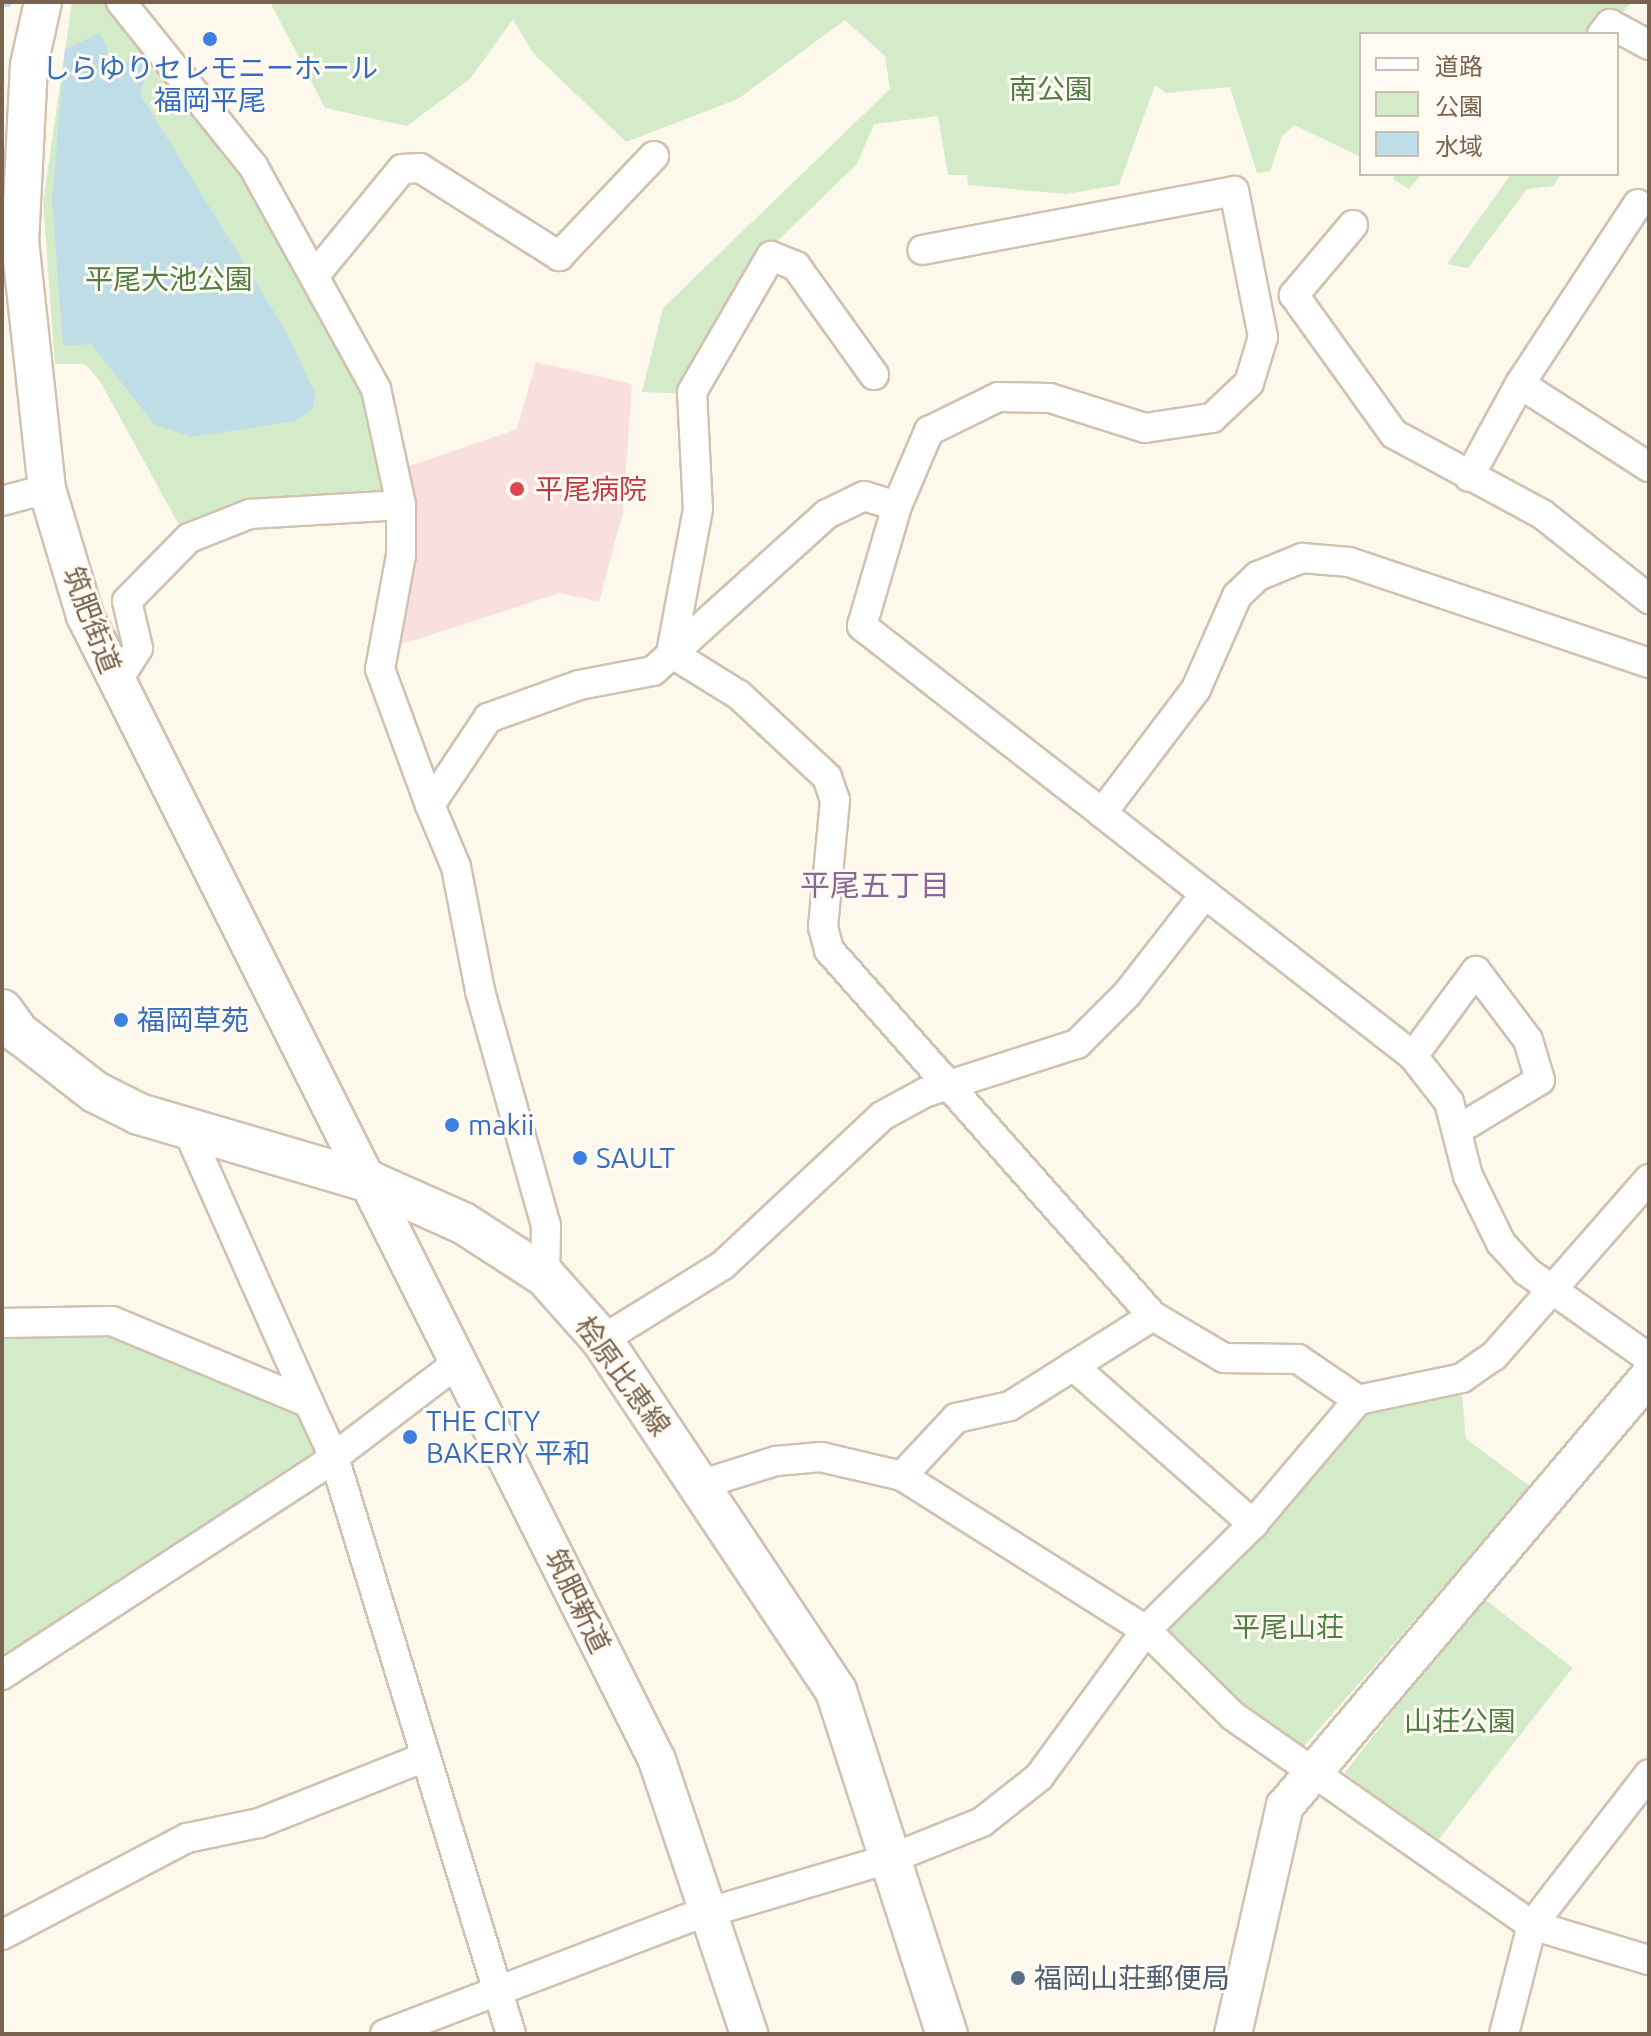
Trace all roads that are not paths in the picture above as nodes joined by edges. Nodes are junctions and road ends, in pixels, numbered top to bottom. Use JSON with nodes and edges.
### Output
{"nodes":[{"id":1,"x":43,"y":2,"type":"edge"},
{"id":2,"x":121,"y":2,"type":"edge"},
{"id":3,"x":1604,"y":32,"type":"edge"},
{"id":4,"x":1649,"y":45,"type":"edge"},
{"id":5,"x":654,"y":156,"type":"dead end"},
{"id":6,"x":1638,"y":204,"type":"dead end"},
{"id":7,"x":1353,"y":225,"type":"dead end"},
{"id":8,"x":11,"y":239,"type":"edge"},
{"id":9,"x":923,"y":250,"type":"dead end"},
{"id":10,"x":315,"y":275,"type":"junction"},
{"id":11,"x":874,"y":375,"type":"dead end"},
{"id":12,"x":1520,"y":384,"type":"junction"},
{"id":13,"x":1649,"y":467,"type":"edge"},
{"id":14,"x":1469,"y":477,"type":"junction"},
{"id":15,"x":47,"y":489,"type":"junction"},
{"id":16,"x":2,"y":501,"type":"edge"},
{"id":17,"x":401,"y":505,"type":"junction"},
{"id":18,"x":897,"y":506,"type":"junction"},
{"id":19,"x":1649,"y":599,"type":"edge"},
{"id":20,"x":671,"y":653,"type":"junction"},
{"id":21,"x":1649,"y":663,"type":"edge"},
{"id":22,"x":116,"y":683,"type":"junction"},
{"id":23,"x":430,"y":805,"type":"junction"},
{"id":24,"x":1102,"y":813,"type":"junction"},
{"id":25,"x":1205,"y":894,"type":"junction"},
{"id":26,"x":8,"y":1028,"type":"edge"},
{"id":27,"x":1413,"y":1056,"type":"junction"},
{"id":28,"x":946,"y":1085,"type":"junction"},
{"id":29,"x":1459,"y":1129,"type":"junction"},
{"id":30,"x":188,"y":1131,"type":"junction"},
{"id":31,"x":1649,"y":1179,"type":"edge"},
{"id":32,"x":373,"y":1183,"type":"junction"},
{"id":33,"x":545,"y":1276,"type":"junction"},
{"id":34,"x":1552,"y":1291,"type":"junction"},
{"id":35,"x":1153,"y":1316,"type":"junction"},
{"id":36,"x":2,"y":1323,"type":"edge"},
{"id":37,"x":602,"y":1340,"type":"junction"},
{"id":38,"x":1649,"y":1358,"type":"edge"},
{"id":39,"x":455,"y":1365,"type":"junction"},
{"id":40,"x":1073,"y":1366,"type":"junction"},
{"id":41,"x":1649,"y":1376,"type":"edge"},
{"id":42,"x":1358,"y":1400,"type":"junction"},
{"id":43,"x":309,"y":1403,"type":"junction"},
{"id":44,"x":334,"y":1457,"type":"junction"},
{"id":45,"x":902,"y":1476,"type":"junction"},
{"id":46,"x":699,"y":1485,"type":"junction"},
{"id":47,"x":1253,"y":1524,"type":"junction"},
{"id":48,"x":1146,"y":1630,"type":"junction"},
{"id":49,"x":2,"y":1675,"type":"edge"},
{"id":50,"x":425,"y":1757,"type":"junction"},
{"id":51,"x":1312,"y":1771,"type":"junction"},
{"id":52,"x":1649,"y":1774,"type":"edge"},
{"id":53,"x":895,"y":1857,"type":"junction"},
{"id":54,"x":713,"y":1911,"type":"junction"},
{"id":55,"x":1532,"y":1925,"type":"junction"},
{"id":56,"x":2,"y":1935,"type":"edge"},
{"id":57,"x":1649,"y":1960,"type":"edge"},
{"id":58,"x":497,"y":1992,"type":"junction"},
{"id":59,"x":385,"y":2034,"type":"edge"},
{"id":60,"x":511,"y":2034,"type":"edge"},
{"id":61,"x":749,"y":2034,"type":"edge"},
{"id":62,"x":947,"y":2034,"type":"edge"},
{"id":63,"x":1233,"y":2034,"type":"edge"},
{"id":64,"x":1504,"y":2034,"type":"edge"}],
"edges":[{"from":1,"to":8,"type":"street","name":"筑肥街道"},
{"from":2,"to":10,"type":"street"},
{"from":3,"to":4,"type":"street"},
{"from":5,"to":10,"type":"street"},
{"from":6,"to":12,"type":"street"},
{"from":7,"to":14,"type":"street"},
{"from":8,"to":15,"type":"street","name":"筑肥街道"},
{"from":9,"to":18,"type":"street"},
{"from":10,"to":17,"type":"street"},
{"from":11,"to":20,"type":"street"},
{"from":12,"to":13,"type":"street"},
{"from":12,"to":14,"type":"street"},
{"from":14,"to":19,"type":"street"},
{"from":15,"to":16,"type":"street"},
{"from":15,"to":22,"type":"street","name":"筑肥街道"},
{"from":17,"to":22,"type":"street"},
{"from":17,"to":23,"type":"street"},
{"from":18,"to":20,"type":"street"},
{"from":18,"to":24,"type":"street"},
{"from":20,"to":23,"type":"street"},
{"from":20,"to":28,"type":"street"},
{"from":21,"to":24,"type":"street"},
{"from":22,"to":32,"type":"street","name":"筑肥街道"},
{"from":23,"to":33,"type":"street"},
{"from":24,"to":25,"type":"street"},
{"from":25,"to":27,"type":"street"},
{"from":25,"to":28,"type":"street"},
{"from":26,"to":30,"type":"main road","name":"桧原比恵線"},
{"from":27,"to":29,"type":"street"},
{"from":27,"to":29,"type":"street"},
{"from":28,"to":35,"type":"street"},
{"from":28,"to":37,"type":"street"},
{"from":29,"to":34,"type":"street"},
{"from":30,"to":32,"type":"main road","name":"桧原比恵線"},
{"from":30,"to":43,"type":"street"},
{"from":31,"to":34,"type":"street"},
{"from":32,"to":33,"type":"main road","name":"桧原比恵線"},
{"from":32,"to":39,"type":"street","name":"筑肥新道"},
{"from":33,"to":37,"type":"main road","name":"桧原比恵線"},
{"from":34,"to":38,"type":"street"},
{"from":34,"to":42,"type":"street"},
{"from":35,"to":40,"type":"street"},
{"from":35,"to":42,"type":"street"},
{"from":36,"to":43,"type":"street"},
{"from":37,"to":46,"type":"main road","name":"桧原比恵線"},
{"from":39,"to":44,"type":"street"},
{"from":39,"to":54,"type":"street","name":"筑肥新道"},
{"from":40,"to":45,"type":"street"},
{"from":40,"to":47,"type":"street"},
{"from":41,"to":51,"type":"street"},
{"from":42,"to":47,"type":"street"},
{"from":43,"to":44,"type":"street"},
{"from":44,"to":49,"type":"street"},
{"from":44,"to":50,"type":"street"},
{"from":45,"to":46,"type":"street"},
{"from":45,"to":48,"type":"street"},
{"from":46,"to":53,"type":"main road","name":"桧原比恵線"},
{"from":47,"to":48,"type":"street"},
{"from":48,"to":51,"type":"street"},
{"from":48,"to":53,"type":"street"},
{"from":50,"to":56,"type":"street"},
{"from":50,"to":58,"type":"street"},
{"from":51,"to":55,"type":"street"},
{"from":51,"to":63,"type":"street"},
{"from":52,"to":55,"type":"street"},
{"from":53,"to":54,"type":"street"},
{"from":53,"to":62,"type":"main road","name":"桧原比恵線"},
{"from":54,"to":58,"type":"street"},
{"from":54,"to":61,"type":"street","name":"筑肥新道"},
{"from":55,"to":57,"type":"street"},
{"from":55,"to":64,"type":"street"},
{"from":58,"to":59,"type":"street"},
{"from":58,"to":60,"type":"street"}]}
